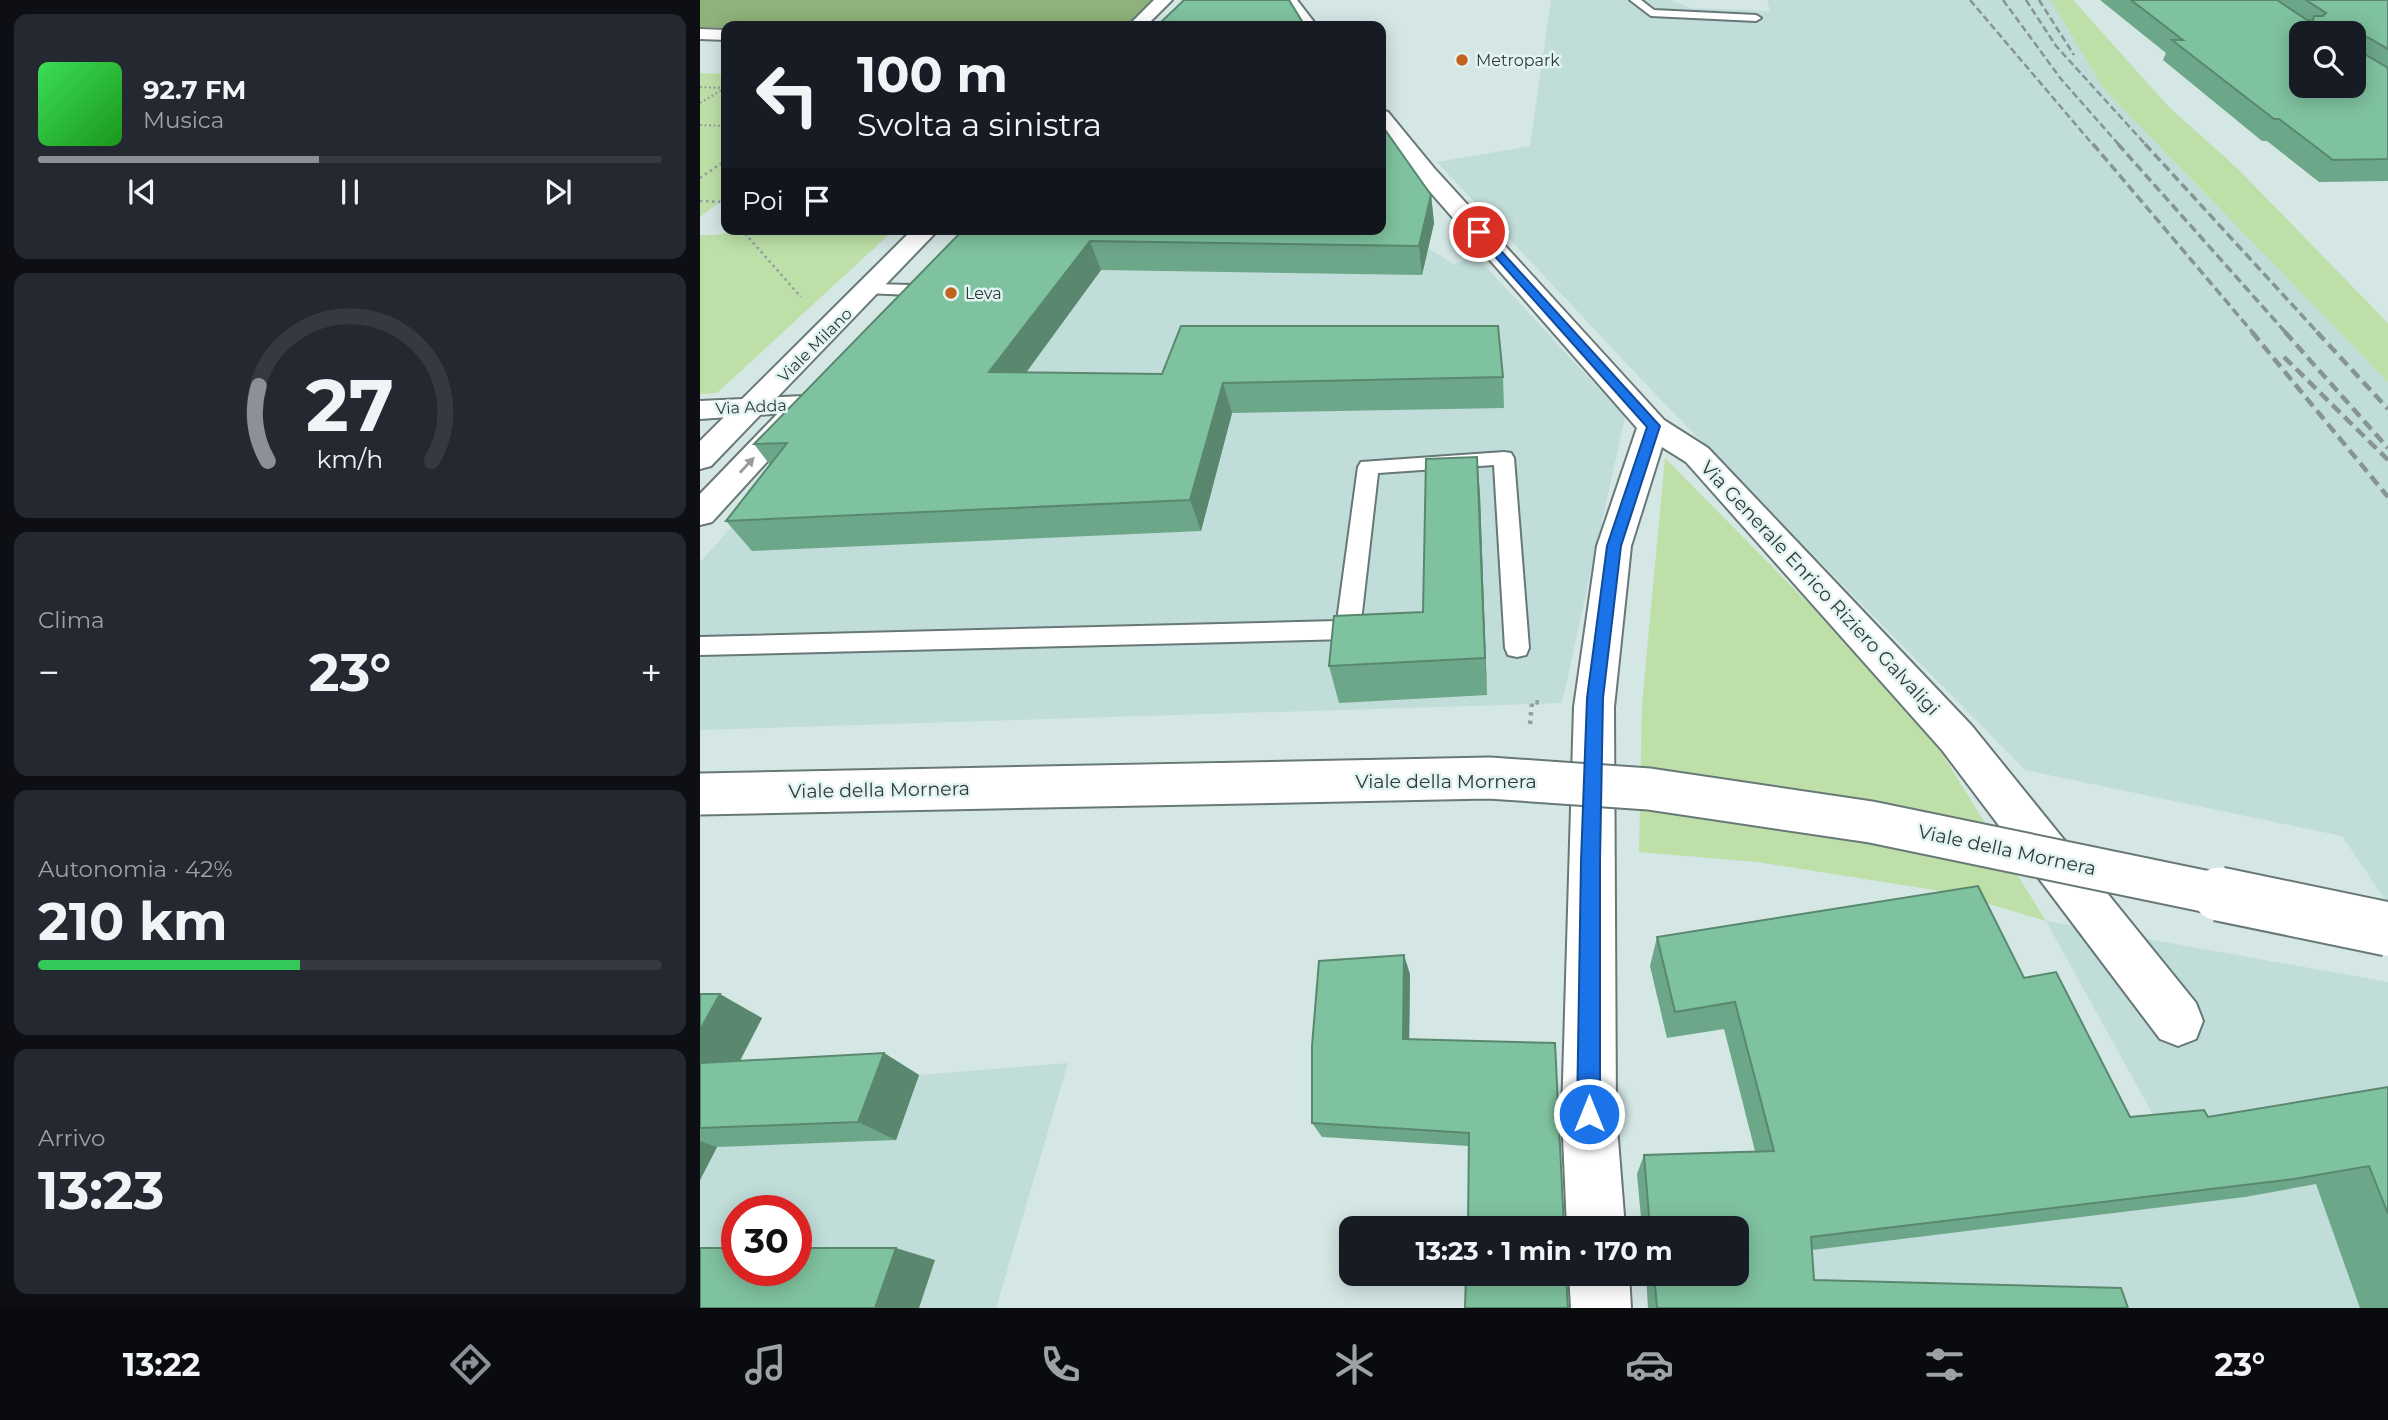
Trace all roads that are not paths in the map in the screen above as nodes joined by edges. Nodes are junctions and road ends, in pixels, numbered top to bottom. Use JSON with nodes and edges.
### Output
{"nodes":[{"id":1,"x":1164,"y":0,"type":"edge"},
{"id":2,"x":1289,"y":0,"type":"edge"},
{"id":3,"x":1635,"y":0,"type":"edge"},
{"id":4,"x":1756,"y":18,"type":"dead end"},
{"id":5,"x":1141,"y":21,"type":"edge"},
{"id":6,"x":1305,"y":21,"type":"edge"},
{"id":7,"x":700,"y":34,"type":"edge"},
{"id":8,"x":721,"y":35,"type":"edge"},
{"id":9,"x":1386,"y":122,"type":"edge"},
{"id":10,"x":921,"y":235,"type":"edge"},
{"id":11,"x":920,"y":281,"type":"joint"},
{"id":12,"x":870,"y":289,"type":"junction"},
{"id":13,"x":885,"y":318,"type":"edge"},
{"id":14,"x":812,"y":395,"type":"joint"},
{"id":15,"x":753,"y":407,"type":"junction"},
{"id":16,"x":700,"y":410,"type":"edge"},
{"id":17,"x":1653,"y":426,"type":"junction"},
{"id":18,"x":700,"y":459,"type":"edge"},
{"id":19,"x":700,"y":514,"type":"edge"},
{"id":20,"x":700,"y":646,"type":"edge"},
{"id":21,"x":1517,"y":648,"type":"dead end"},
{"id":22,"x":700,"y":794,"type":"edge"},
{"id":23,"x":2388,"y":929,"type":"edge"},
{"id":24,"x":2178,"y":1021,"type":"dead end"},
{"id":25,"x":1595,"y":1216,"type":"edge"},
{"id":26,"x":1600,"y":1286,"type":"edge"},
{"id":27,"x":1601,"y":1308,"type":"edge"}],
"edges":[{"from":1,"to":5,"type":"street"},
{"from":2,"to":6,"type":"street"},
{"from":3,"to":4,"type":"lane"},
{"from":7,"to":8,"type":"street"},
{"from":9,"to":17,"type":"street","name":"Via Generale Enrico Riziero Galvaligi"},
{"from":10,"to":12,"type":"street","name":"Viale Milano"},
{"from":11,"to":12,"type":"lane"},
{"from":11,"to":13,"type":"street","name":"Viale Milano"},
{"from":12,"to":15,"type":"street","name":"Viale Milano"},
{"from":14,"to":15,"type":"street","name":"Via Adda"},
{"from":19,"to":14,"type":"street","name":"Viale Milano","one_way":true},
{"from":15,"to":16,"type":"street","name":"Via Adda"},
{"from":15,"to":18,"type":"street","name":"Viale Milano"},
{"from":17,"to":24,"type":"street","name":"Via Generale Enrico Riziero Galvaligi"},
{"from":17,"to":25,"type":"street"},
{"from":20,"to":21,"type":"lane"},
{"from":22,"to":23,"type":"street","name":"Viale della Mornera","bridge":true},
{"from":26,"to":27,"type":"street"}]}
